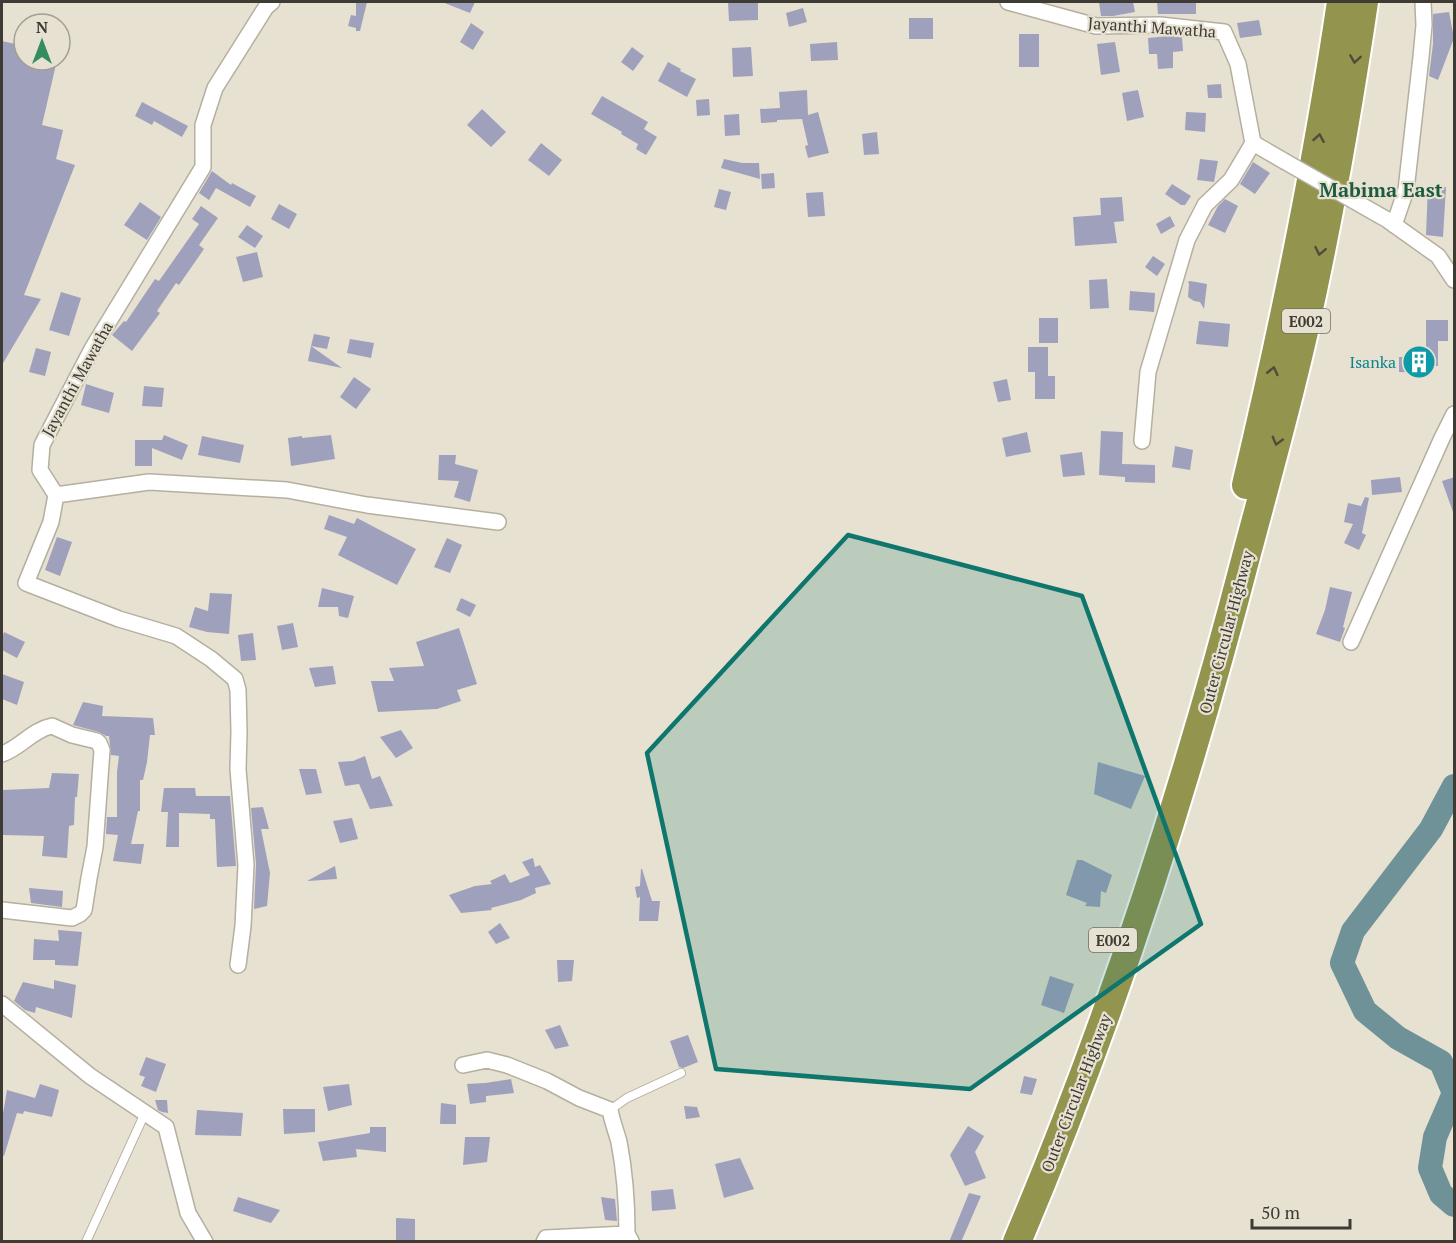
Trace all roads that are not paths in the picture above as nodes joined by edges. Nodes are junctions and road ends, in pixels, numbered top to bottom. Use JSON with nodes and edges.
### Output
{"nodes":[{"id":1,"x":1008,"y":2,"type":"edge"},
{"id":2,"x":1341,"y":2,"type":"edge"},
{"id":3,"x":1364,"y":2,"type":"edge"},
{"id":4,"x":1423,"y":2,"type":"edge"},
{"id":5,"x":267,"y":3,"type":"edge"},
{"id":6,"x":1253,"y":143,"type":"junction"},
{"id":7,"x":1389,"y":221,"type":"junction"},
{"id":8,"x":1455,"y":280,"type":"edge"},
{"id":9,"x":1455,"y":414,"type":"edge"},
{"id":10,"x":1142,"y":441,"type":"dead end"},
{"id":11,"x":56,"y":495,"type":"junction"},
{"id":12,"x":498,"y":522,"type":"dead end"},
{"id":13,"x":1218,"y":633,"type":"junction"},
{"id":14,"x":1351,"y":642,"type":"dead end"},
{"id":15,"x":2,"y":754,"type":"edge"},
{"id":16,"x":2,"y":910,"type":"edge"},
{"id":17,"x":238,"y":965,"type":"dead end"},
{"id":18,"x":2,"y":1004,"type":"edge"},
{"id":19,"x":463,"y":1065,"type":"dead end"},
{"id":20,"x":681,"y":1072,"type":"dead end"},
{"id":21,"x":610,"y":1110,"type":"junction"},
{"id":22,"x":145,"y":1113,"type":"junction"},
{"id":23,"x":629,"y":1238,"type":"edge"},
{"id":24,"x":86,"y":1242,"type":"edge"},
{"id":25,"x":206,"y":1242,"type":"edge"},
{"id":26,"x":544,"y":1242,"type":"edge"},
{"id":27,"x":997,"y":1242,"type":"edge"},
{"id":28,"x":1017,"y":1242,"type":"edge"}],
"edges":[{"from":1,"to":6,"type":"street","name":"Jayanthi Mawatha"},
{"from":13,"to":2,"type":"highway","name":"Outer Circular Highway","number":"E002","one_way":true},
{"from":3,"to":13,"type":"highway","name":"Outer Circular Highway","number":"E002","one_way":true},
{"from":4,"to":7,"type":"street"},
{"from":5,"to":11,"type":"street","name":"Jayanthi Mawatha"},
{"from":6,"to":7,"type":"street","bridge":true},
{"from":6,"to":10,"type":"street"},
{"from":7,"to":8,"type":"street"},
{"from":9,"to":14,"type":"street"},
{"from":11,"to":12,"type":"street"},
{"from":11,"to":17,"type":"street"},
{"from":13,"to":27,"type":"highway","name":"Outer Circular Highway","number":"E002"},
{"from":13,"to":28,"type":"highway","name":"Outer Circular Highway","number":"E002"},
{"from":15,"to":16,"type":"street"},
{"from":18,"to":22,"type":"street"},
{"from":19,"to":21,"type":"street"},
{"from":20,"to":21,"type":"lane"},
{"from":21,"to":23,"type":"street"},
{"from":22,"to":24,"type":"lane"},
{"from":22,"to":25,"type":"street"},
{"from":23,"to":26,"type":"street"}]}
